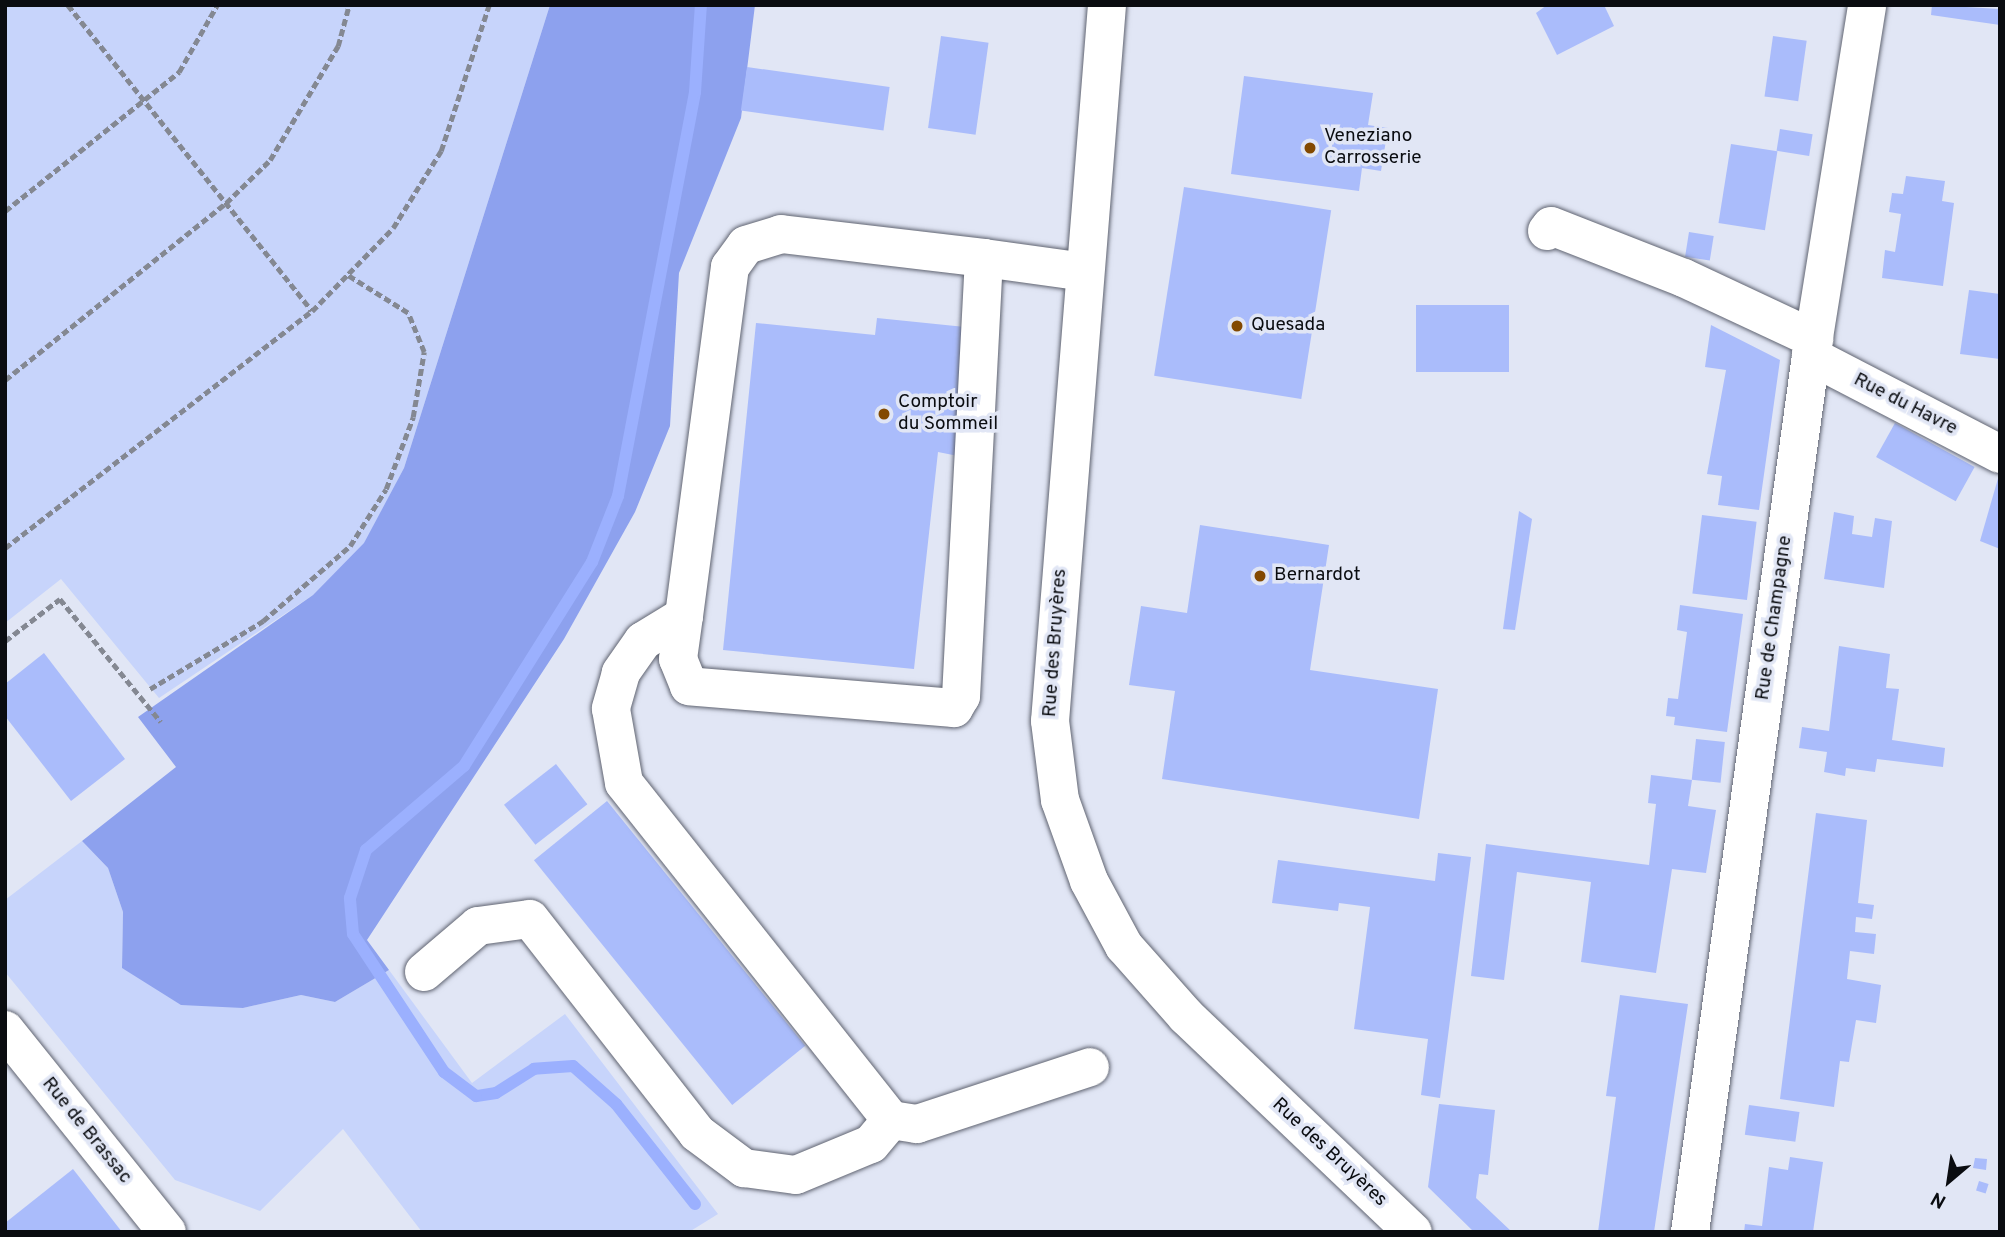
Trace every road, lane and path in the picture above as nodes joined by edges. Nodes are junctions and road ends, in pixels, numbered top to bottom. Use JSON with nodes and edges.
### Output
{"nodes":[{"id":1,"x":68,"y":5,"type":"edge"},
{"id":2,"x":217,"y":5,"type":"edge"},
{"id":3,"x":349,"y":5,"type":"edge"},
{"id":4,"x":489,"y":5,"type":"edge"},
{"id":5,"x":1107,"y":5,"type":"edge"},
{"id":6,"x":1867,"y":5,"type":"edge"},
{"id":7,"x":145,"y":102,"type":"junction"},
{"id":8,"x":226,"y":203,"type":"junction"},
{"id":9,"x":5,"y":211,"type":"edge"},
{"id":10,"x":1546,"y":231,"type":"dead end"},
{"id":11,"x":984,"y":258,"type":"junction"},
{"id":12,"x":1085,"y":272,"type":"junction"},
{"id":13,"x":347,"y":275,"type":"junction"},
{"id":14,"x":312,"y":311,"type":"junction"},
{"id":15,"x":1812,"y":348,"type":"junction"},
{"id":16,"x":5,"y":380,"type":"edge"},
{"id":17,"x":2000,"y":454,"type":"edge"},
{"id":18,"x":5,"y":548,"type":"edge"},
{"id":19,"x":684,"y":616,"type":"junction"},
{"id":20,"x":5,"y":640,"type":"edge"},
{"id":21,"x":150,"y":689,"type":"dead end"},
{"id":22,"x":161,"y":722,"type":"dead end"},
{"id":23,"x":424,"y":972,"type":"dead end"},
{"id":24,"x":5,"y":1030,"type":"edge"},
{"id":25,"x":1090,"y":1068,"type":"dead end"},
{"id":26,"x":891,"y":1120,"type":"junction"},
{"id":27,"x":167,"y":1232,"type":"edge"},
{"id":28,"x":1413,"y":1232,"type":"edge"},
{"id":29,"x":1690,"y":1232,"type":"edge"}],
"edges":[{"from":1,"to":7,"type":"path"},
{"from":2,"to":7,"type":"path"},
{"from":3,"to":8,"type":"path"},
{"from":4,"to":13,"type":"path"},
{"from":5,"to":12,"type":"street","name":"Rue des Bruyères"},
{"from":6,"to":15,"type":"street","name":"Rue de Champagne"},
{"from":7,"to":8,"type":"path"},
{"from":7,"to":9,"type":"path"},
{"from":8,"to":14,"type":"path"},
{"from":8,"to":16,"type":"path"},
{"from":10,"to":15,"type":"street","name":"Rue du Havre"},
{"from":11,"to":12,"type":"street"},
{"from":11,"to":19,"type":"street"},
{"from":11,"to":19,"type":"street"},
{"from":12,"to":28,"type":"street","name":"Rue des Bruyères"},
{"from":13,"to":14,"type":"path"},
{"from":13,"to":21,"type":"path"},
{"from":14,"to":18,"type":"path"},
{"from":15,"to":17,"type":"street","name":"Rue du Havre"},
{"from":15,"to":29,"type":"street","name":"Rue de Champagne"},
{"from":19,"to":26,"type":"street"},
{"from":20,"to":22,"type":"path"},
{"from":23,"to":26,"type":"street"},
{"from":24,"to":27,"type":"street","name":"Rue de Brassac"},
{"from":25,"to":26,"type":"street"}]}
